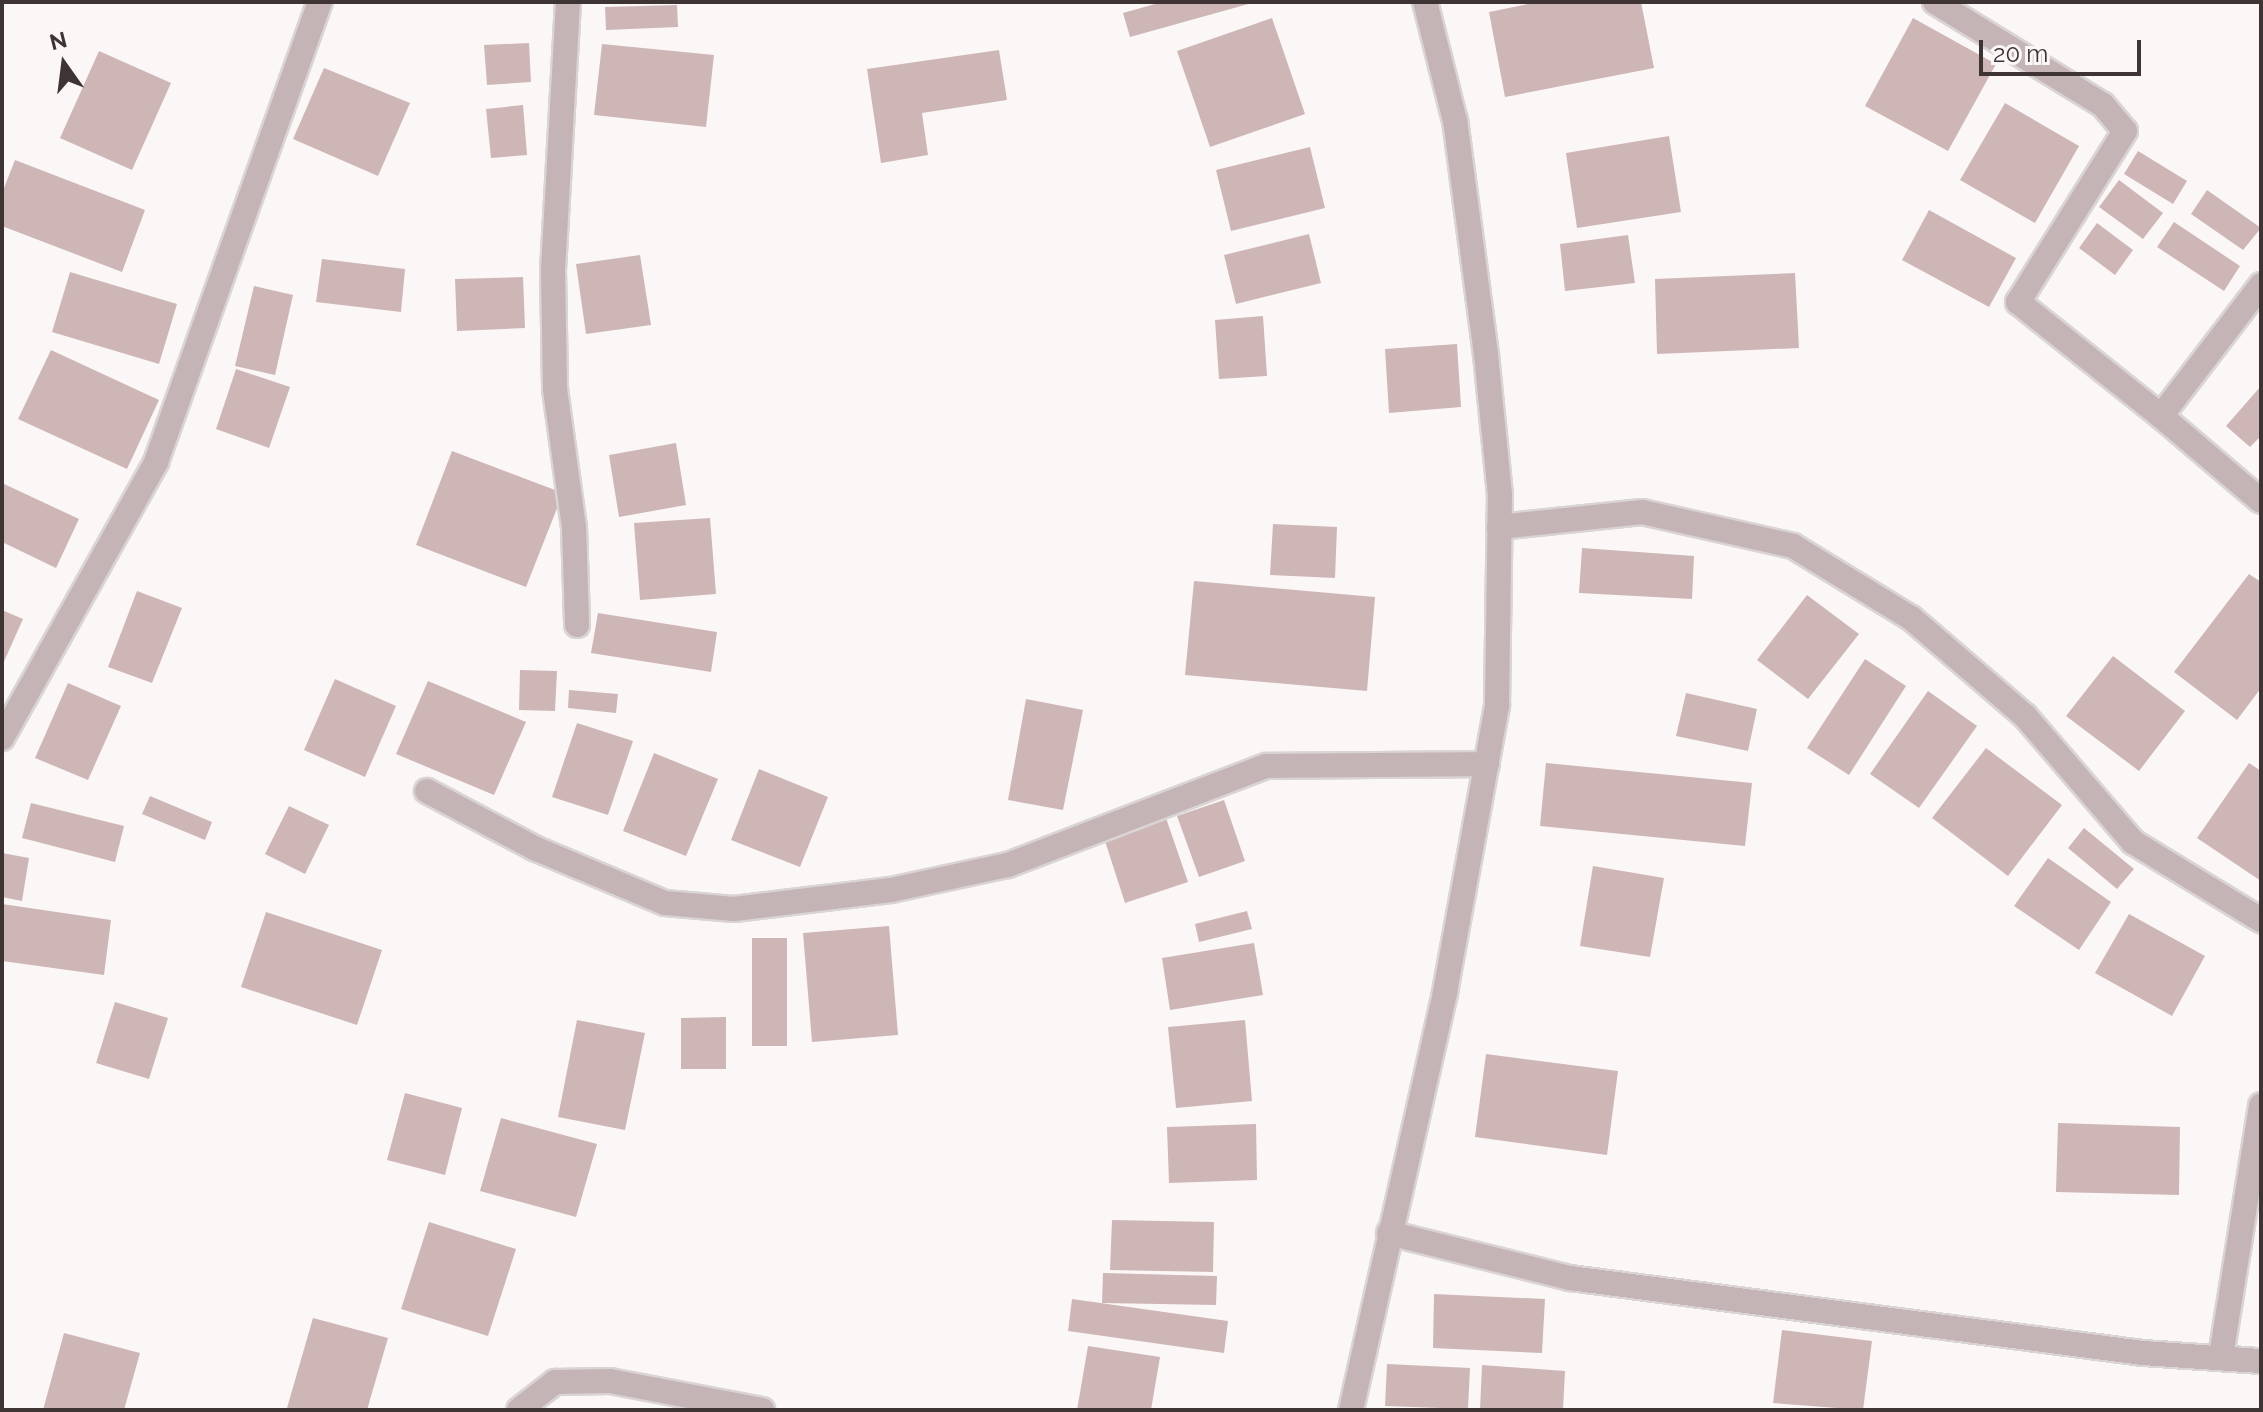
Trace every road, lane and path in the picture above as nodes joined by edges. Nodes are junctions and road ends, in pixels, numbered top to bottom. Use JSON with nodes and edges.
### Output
{"nodes":[{"id":1,"x":320,"y":2,"type":"edge"},
{"id":2,"x":568,"y":2,"type":"edge"},
{"id":3,"x":1425,"y":2,"type":"edge"},
{"id":4,"x":1935,"y":2,"type":"edge"},
{"id":5,"x":2261,"y":285,"type":"edge"},
{"id":6,"x":2161,"y":416,"type":"junction"},
{"id":7,"x":2261,"y":501,"type":"edge"},
{"id":8,"x":1499,"y":527,"type":"junction"},
{"id":9,"x":577,"y":625,"type":"dead end"},
{"id":10,"x":2,"y":738,"type":"edge"},
{"id":11,"x":1487,"y":764,"type":"junction"},
{"id":12,"x":427,"y":791,"type":"dead end"},
{"id":13,"x":2261,"y":920,"type":"edge"},
{"id":14,"x":2261,"y":1105,"type":"edge"},
{"id":15,"x":1389,"y":1233,"type":"junction"},
{"id":16,"x":2221,"y":1356,"type":"junction"},
{"id":17,"x":2261,"y":1361,"type":"edge"},
{"id":18,"x":519,"y":1410,"type":"edge"},
{"id":19,"x":762,"y":1410,"type":"edge"},
{"id":20,"x":1351,"y":1410,"type":"edge"}],
"edges":[{"from":1,"to":10,"type":"street"},
{"from":2,"to":9,"type":"street"},
{"from":3,"to":8,"type":"street"},
{"from":4,"to":6,"type":"street"},
{"from":5,"to":6,"type":"street"},
{"from":6,"to":7,"type":"street"},
{"from":8,"to":11,"type":"street"},
{"from":8,"to":13,"type":"street"},
{"from":11,"to":12,"type":"street"},
{"from":11,"to":15,"type":"street"},
{"from":14,"to":16,"type":"street"},
{"from":15,"to":16,"type":"street"},
{"from":15,"to":20,"type":"street"},
{"from":16,"to":17,"type":"street"},
{"from":18,"to":19,"type":"street"}]}
